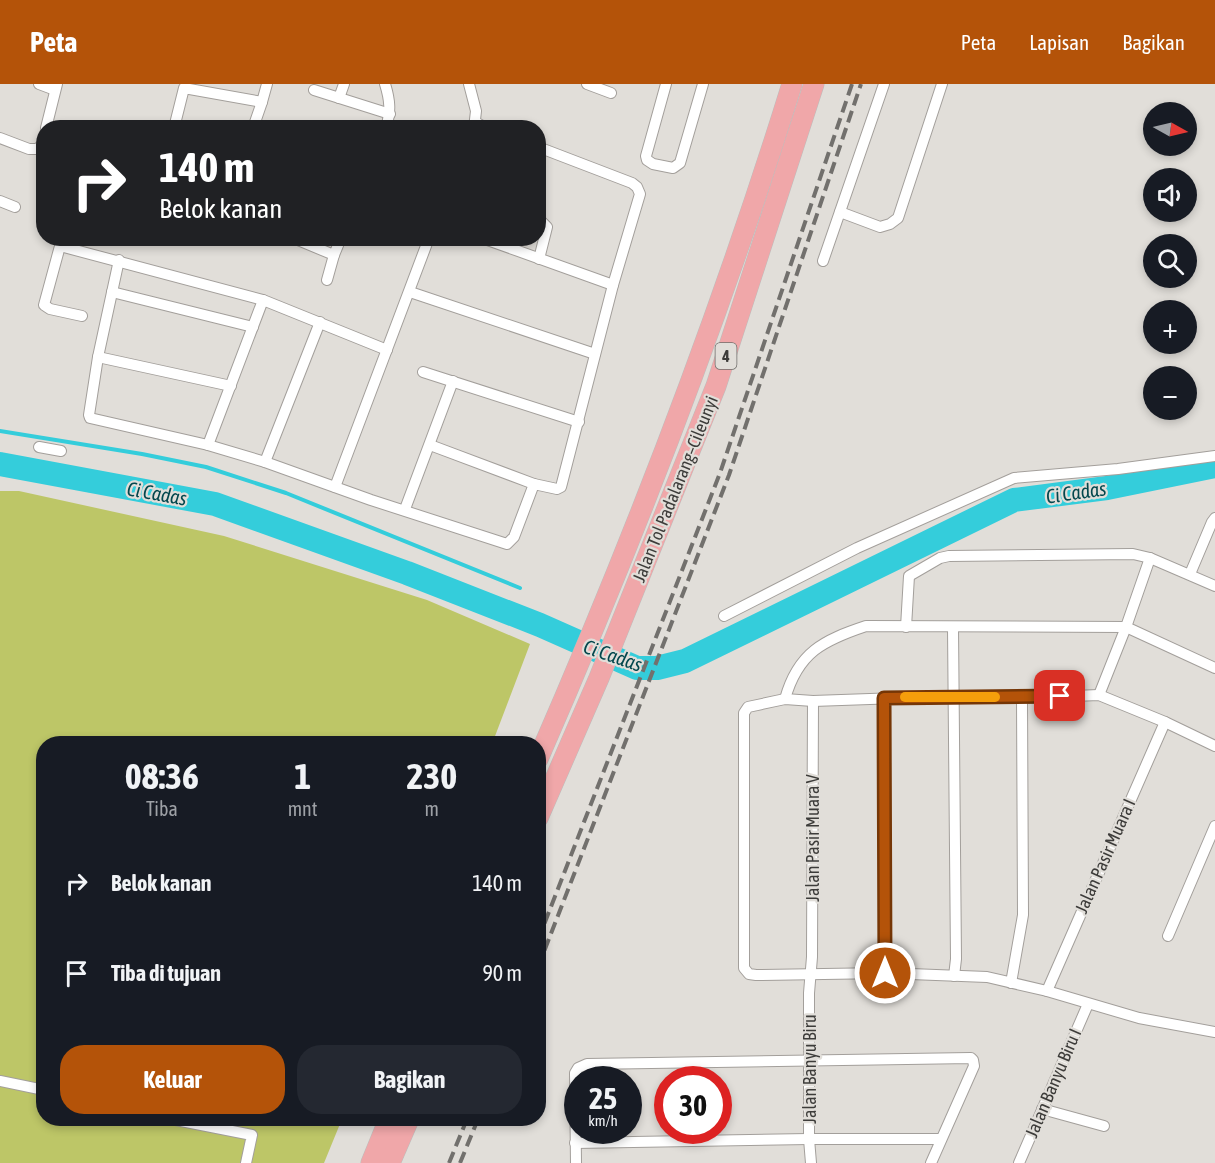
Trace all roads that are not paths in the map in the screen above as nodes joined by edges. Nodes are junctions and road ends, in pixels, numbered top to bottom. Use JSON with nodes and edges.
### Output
{"nodes":[{"id":1,"x":39,"y":84,"type":"edge"},
{"id":2,"x":267,"y":84,"type":"edge"},
{"id":3,"x":344,"y":84,"type":"edge"},
{"id":4,"x":385,"y":84,"type":"edge"},
{"id":5,"x":469,"y":84,"type":"edge"},
{"id":6,"x":587,"y":84,"type":"edge"},
{"id":7,"x":666,"y":84,"type":"edge"},
{"id":8,"x":703,"y":84,"type":"edge"},
{"id":9,"x":792,"y":84,"type":"edge"},
{"id":10,"x":814,"y":84,"type":"edge"},
{"id":11,"x":884,"y":84,"type":"edge"},
{"id":12,"x":942,"y":84,"type":"edge"},
{"id":13,"x":184,"y":86,"type":"edge"},
{"id":14,"x":56,"y":87,"type":"edge"},
{"id":15,"x":314,"y":90,"type":"dead end"},
{"id":16,"x":611,"y":93,"type":"dead end"},
{"id":17,"x":339,"y":98,"type":"junction"},
{"id":18,"x":262,"y":102,"type":"junction"},
{"id":19,"x":390,"y":114,"type":"junction"},
{"id":20,"x":48,"y":120,"type":"edge"},
{"id":21,"x":176,"y":120,"type":"edge"},
{"id":22,"x":256,"y":120,"type":"edge"},
{"id":23,"x":388,"y":120,"type":"edge"},
{"id":24,"x":475,"y":120,"type":"edge"},
{"id":25,"x":0,"y":138,"type":"edge"},
{"id":26,"x":36,"y":149,"type":"edge"},
{"id":27,"x":546,"y":152,"type":"edge"},
{"id":28,"x":0,"y":201,"type":"edge"},
{"id":29,"x":15,"y":207,"type":"dead end"},
{"id":30,"x":840,"y":212,"type":"junction"},
{"id":31,"x":60,"y":246,"type":"edge"},
{"id":32,"x":74,"y":246,"type":"edge"},
{"id":33,"x":312,"y":246,"type":"edge"},
{"id":34,"x":338,"y":246,"type":"edge"},
{"id":35,"x":426,"y":246,"type":"edge"},
{"id":36,"x":515,"y":246,"type":"edge"},
{"id":37,"x":542,"y":246,"type":"edge"},
{"id":38,"x":334,"y":255,"type":"junction"},
{"id":39,"x":539,"y":259,"type":"junction"},
{"id":40,"x":119,"y":260,"type":"junction"},
{"id":41,"x":823,"y":261,"type":"dead end"},
{"id":42,"x":327,"y":280,"type":"dead end"},
{"id":43,"x":614,"y":285,"type":"junction"},
{"id":44,"x":112,"y":292,"type":"junction"},
{"id":45,"x":410,"y":292,"type":"junction"},
{"id":46,"x":263,"y":300,"type":"junction"},
{"id":47,"x":82,"y":316,"type":"dead end"},
{"id":48,"x":320,"y":322,"type":"junction"},
{"id":49,"x":253,"y":327,"type":"junction"},
{"id":50,"x":387,"y":350,"type":"junction"},
{"id":51,"x":595,"y":354,"type":"junction"},
{"id":52,"x":98,"y":357,"type":"junction"},
{"id":53,"x":423,"y":372,"type":"dead end"},
{"id":54,"x":453,"y":381,"type":"junction"},
{"id":55,"x":231,"y":386,"type":"junction"},
{"id":56,"x":579,"y":422,"type":"junction"},
{"id":57,"x":208,"y":445,"type":"junction"},
{"id":58,"x":430,"y":445,"type":"junction"},
{"id":59,"x":39,"y":447,"type":"dead end"},
{"id":60,"x":61,"y":451,"type":"dead end"},
{"id":61,"x":1215,"y":456,"type":"edge"},
{"id":62,"x":265,"y":462,"type":"junction"},
{"id":63,"x":534,"y":484,"type":"junction"},
{"id":64,"x":335,"y":487,"type":"junction"},
{"id":65,"x":405,"y":509,"type":"junction"},
{"id":66,"x":1215,"y":518,"type":"edge"},
{"id":67,"x":1150,"y":558,"type":"junction"},
{"id":68,"x":1190,"y":574,"type":"junction"},
{"id":69,"x":1215,"y":586,"type":"edge"},
{"id":70,"x":724,"y":616,"type":"dead end"},
{"id":71,"x":906,"y":627,"type":"junction"},
{"id":72,"x":1126,"y":627,"type":"junction"},
{"id":73,"x":953,"y":628,"type":"junction"},
{"id":74,"x":1215,"y":668,"type":"edge"},
{"id":75,"x":1099,"y":695,"type":"junction"},
{"id":76,"x":955,"y":696,"type":"junction"},
{"id":77,"x":884,"y":698,"type":"junction"},
{"id":78,"x":1022,"y":698,"type":"junction"},
{"id":79,"x":785,"y":699,"type":"junction"},
{"id":80,"x":813,"y":701,"type":"junction"},
{"id":81,"x":1165,"y":722,"type":"junction"},
{"id":82,"x":546,"y":741,"type":"edge"},
{"id":83,"x":1215,"y":746,"type":"edge"},
{"id":84,"x":546,"y":800,"type":"edge"},
{"id":85,"x":1215,"y":826,"type":"edge"},
{"id":86,"x":1168,"y":936,"type":"dead end"},
{"id":87,"x":885,"y":973,"type":"junction"},
{"id":88,"x":811,"y":975,"type":"junction"},
{"id":89,"x":954,"y":976,"type":"junction"},
{"id":90,"x":1011,"y":983,"type":"junction"},
{"id":91,"x":1047,"y":991,"type":"junction"},
{"id":92,"x":1088,"y":1004,"type":"junction"},
{"id":93,"x":1215,"y":1032,"type":"edge"},
{"id":94,"x":809,"y":1061,"type":"junction"},
{"id":95,"x":583,"y":1066,"type":"edge"},
{"id":96,"x":0,"y":1081,"type":"edge"},
{"id":97,"x":36,"y":1088,"type":"edge"},
{"id":98,"x":1042,"y":1109,"type":"junction"},
{"id":99,"x":206,"y":1126,"type":"edge"},
{"id":100,"x":386,"y":1126,"type":"edge"},
{"id":101,"x":406,"y":1126,"type":"edge"},
{"id":102,"x":1104,"y":1126,"type":"dead end"},
{"id":103,"x":809,"y":1139,"type":"junction"},
{"id":104,"x":941,"y":1139,"type":"junction"},
{"id":105,"x":642,"y":1142,"type":"edge"},
{"id":106,"x":575,"y":1144,"type":"edge"},
{"id":107,"x":246,"y":1163,"type":"edge"},
{"id":108,"x":371,"y":1163,"type":"edge"},
{"id":109,"x":390,"y":1163,"type":"edge"},
{"id":110,"x":576,"y":1163,"type":"edge"},
{"id":111,"x":811,"y":1163,"type":"edge"},
{"id":112,"x":931,"y":1163,"type":"edge"},
{"id":113,"x":1019,"y":1163,"type":"edge"}],
"edges":[{"from":1,"to":14,"type":"street"},
{"from":2,"to":18,"type":"street"},
{"from":3,"to":17,"type":"street"},
{"from":4,"to":19,"type":"street"},
{"from":5,"to":24,"type":"street"},
{"from":6,"to":16,"type":"street"},
{"from":7,"to":8,"type":"street"},
{"from":9,"to":82,"type":"highway","name":"Jalan Tol Padalarang–Cileunyi","number":"4"},
{"from":10,"to":84,"type":"highway","name":"Jalan Tol Padalarang–Cileunyi","number":"4"},
{"from":11,"to":30,"type":"street"},
{"from":12,"to":30,"type":"street"},
{"from":13,"to":18,"type":"street"},
{"from":13,"to":21,"type":"street"},
{"from":14,"to":20,"type":"street"},
{"from":15,"to":17,"type":"street"},
{"from":17,"to":19,"type":"street"},
{"from":18,"to":22,"type":"street"},
{"from":19,"to":23,"type":"street"},
{"from":25,"to":26,"type":"street"},
{"from":27,"to":43,"type":"street"},
{"from":28,"to":29,"type":"street"},
{"from":30,"to":41,"type":"street"},
{"from":31,"to":47,"type":"street"},
{"from":32,"to":40,"type":"street"},
{"from":33,"to":38,"type":"street"},
{"from":34,"to":38,"type":"street"},
{"from":35,"to":45,"type":"street"},
{"from":36,"to":39,"type":"street"},
{"from":37,"to":39,"type":"street"},
{"from":38,"to":42,"type":"street"},
{"from":39,"to":43,"type":"street"},
{"from":40,"to":44,"type":"street"},
{"from":40,"to":46,"type":"street"},
{"from":43,"to":51,"type":"street"},
{"from":44,"to":49,"type":"street"},
{"from":44,"to":52,"type":"street"},
{"from":45,"to":50,"type":"street"},
{"from":45,"to":51,"type":"street"},
{"from":46,"to":48,"type":"street"},
{"from":46,"to":49,"type":"street"},
{"from":48,"to":50,"type":"street"},
{"from":48,"to":62,"type":"street"},
{"from":49,"to":55,"type":"street"},
{"from":50,"to":64,"type":"street"},
{"from":51,"to":56,"type":"street"},
{"from":52,"to":55,"type":"street"},
{"from":52,"to":57,"type":"street"},
{"from":53,"to":54,"type":"street"},
{"from":54,"to":56,"type":"street"},
{"from":54,"to":58,"type":"street"},
{"from":55,"to":57,"type":"street"},
{"from":56,"to":63,"type":"street"},
{"from":57,"to":62,"type":"street"},
{"from":58,"to":63,"type":"street"},
{"from":58,"to":65,"type":"street"},
{"from":59,"to":60,"type":"street"},
{"from":61,"to":70,"type":"street"},
{"from":62,"to":64,"type":"street"},
{"from":63,"to":65,"type":"street"},
{"from":64,"to":65,"type":"street"},
{"from":66,"to":68,"type":"street"},
{"from":67,"to":68,"type":"street"},
{"from":67,"to":71,"type":"street"},
{"from":67,"to":72,"type":"street"},
{"from":68,"to":69,"type":"street"},
{"from":71,"to":73,"type":"street"},
{"from":71,"to":79,"type":"street"},
{"from":72,"to":73,"type":"street"},
{"from":72,"to":74,"type":"street"},
{"from":72,"to":75,"type":"street"},
{"from":73,"to":76,"type":"street"},
{"from":75,"to":78,"type":"street"},
{"from":75,"to":81,"type":"street"},
{"from":76,"to":77,"type":"street"},
{"from":76,"to":78,"type":"street"},
{"from":76,"to":89,"type":"street"},
{"from":77,"to":80,"type":"street"},
{"from":77,"to":87,"type":"street"},
{"from":78,"to":90,"type":"street"},
{"from":79,"to":80,"type":"street"},
{"from":79,"to":88,"type":"street"},
{"from":80,"to":88,"type":"street","name":"Jalan Pasir Muara V"},
{"from":81,"to":83,"type":"street"},
{"from":81,"to":91,"type":"street","name":"Jalan Pasir Muara I"},
{"from":85,"to":86,"type":"street"},
{"from":87,"to":88,"type":"street"},
{"from":87,"to":89,"type":"street"},
{"from":88,"to":94,"type":"street","name":"Jalan Banyu Biru"},
{"from":89,"to":90,"type":"street"},
{"from":90,"to":91,"type":"street"},
{"from":91,"to":92,"type":"street"},
{"from":92,"to":93,"type":"street"},
{"from":92,"to":98,"type":"street","name":"Jalan Banyu Biru I"},
{"from":94,"to":95,"type":"street"},
{"from":94,"to":103,"type":"street","name":"Jalan Banyu Biru"},
{"from":94,"to":104,"type":"street"},
{"from":96,"to":97,"type":"street"},
{"from":98,"to":102,"type":"street"},
{"from":98,"to":113,"type":"street","name":"Jalan Banyu Biru I"},
{"from":99,"to":107,"type":"street"},
{"from":100,"to":108,"type":"highway"},
{"from":101,"to":109,"type":"highway"},
{"from":103,"to":104,"type":"street"},
{"from":103,"to":105,"type":"street"},
{"from":103,"to":111,"type":"street","name":"Jalan Banyu Biru"},
{"from":104,"to":112,"type":"street"},
{"from":106,"to":110,"type":"street"}]}
